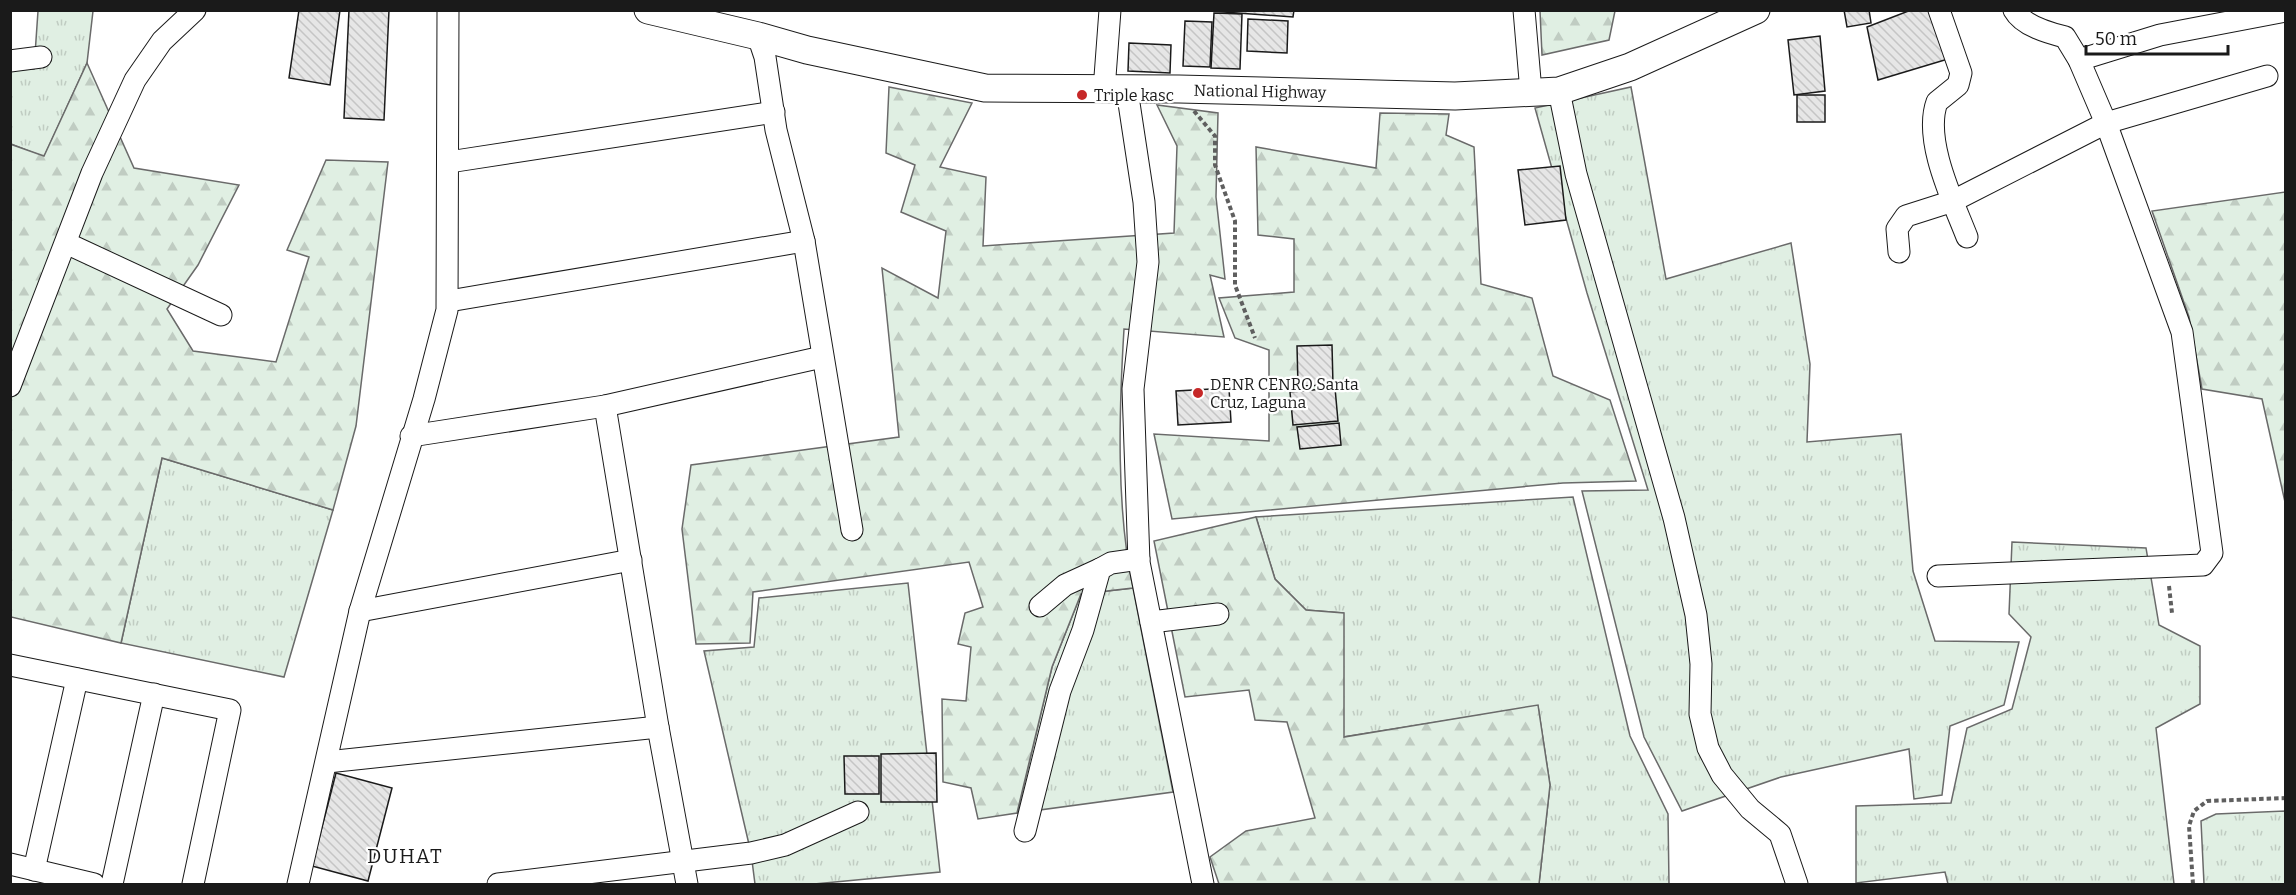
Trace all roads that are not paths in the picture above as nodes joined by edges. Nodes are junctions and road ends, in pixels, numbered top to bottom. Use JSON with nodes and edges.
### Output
{"nodes":[{"id":1,"x":195,"y":10,"type":"edge"},
{"id":2,"x":448,"y":10,"type":"edge"},
{"id":3,"x":648,"y":10,"type":"edge"},
{"id":4,"x":1110,"y":10,"type":"edge"},
{"id":5,"x":1524,"y":10,"type":"edge"},
{"id":6,"x":1756,"y":10,"type":"edge"},
{"id":7,"x":1939,"y":10,"type":"edge"},
{"id":8,"x":2014,"y":10,"type":"edge"},
{"id":9,"x":2286,"y":11,"type":"edge"},
{"id":10,"x":758,"y":36,"type":"junction"},
{"id":11,"x":40,"y":57,"type":"dead end"},
{"id":12,"x":2079,"y":60,"type":"junction"},
{"id":13,"x":10,"y":61,"type":"edge"},
{"id":14,"x":2267,"y":76,"type":"dead end"},
{"id":15,"x":1116,"y":90,"type":"junction"},
{"id":16,"x":1559,"y":91,"type":"junction"},
{"id":17,"x":1531,"y":92,"type":"junction"},
{"id":18,"x":774,"y":112,"type":"junction"},
{"id":19,"x":2106,"y":123,"type":"junction"},
{"id":20,"x":449,"y":162,"type":"junction"},
{"id":21,"x":1953,"y":201,"type":"junction"},
{"id":22,"x":1967,"y":237,"type":"dead end"},
{"id":23,"x":804,"y":241,"type":"junction"},
{"id":24,"x":66,"y":243,"type":"junction"},
{"id":25,"x":1899,"y":252,"type":"dead end"},
{"id":26,"x":449,"y":301,"type":"junction"},
{"id":27,"x":221,"y":315,"type":"dead end"},
{"id":28,"x":822,"y":357,"type":"junction"},
{"id":29,"x":10,"y":386,"type":"edge"},
{"id":30,"x":605,"y":406,"type":"junction"},
{"id":31,"x":411,"y":436,"type":"junction"},
{"id":32,"x":852,"y":530,"type":"dead end"},
{"id":33,"x":1139,"y":559,"type":"junction"},
{"id":34,"x":631,"y":560,"type":"junction"},
{"id":35,"x":1100,"y":569,"type":"junction"},
{"id":36,"x":1938,"y":576,"type":"dead end"},
{"id":37,"x":1040,"y":606,"type":"dead end"},
{"id":38,"x":360,"y":610,"type":"junction"},
{"id":39,"x":1218,"y":614,"type":"dead end"},
{"id":40,"x":1151,"y":622,"type":"junction"},
{"id":41,"x":10,"y":665,"type":"edge"},
{"id":42,"x":77,"y":679,"type":"junction"},
{"id":43,"x":154,"y":694,"type":"junction"},
{"id":44,"x":658,"y":727,"type":"junction"},
{"id":45,"x":327,"y":762,"type":"junction"},
{"id":46,"x":858,"y":812,"type":"dead end"},
{"id":47,"x":1025,"y":831,"type":"dead end"},
{"id":48,"x":683,"y":860,"type":"junction"},
{"id":49,"x":10,"y":864,"type":"edge"},
{"id":50,"x":34,"y":870,"type":"junction"},
{"id":51,"x":94,"y":885,"type":"edge"},
{"id":52,"x":112,"y":885,"type":"edge"},
{"id":53,"x":193,"y":885,"type":"edge"},
{"id":54,"x":298,"y":885,"type":"edge"},
{"id":55,"x":498,"y":885,"type":"edge"},
{"id":56,"x":687,"y":885,"type":"edge"},
{"id":57,"x":1203,"y":885,"type":"edge"},
{"id":58,"x":1797,"y":885,"type":"edge"}],
"edges":[{"from":1,"to":24,"type":"street"},
{"from":2,"to":20,"type":"street"},
{"from":3,"to":10,"type":"main road","name":"National Highway"},
{"from":4,"to":15,"type":"street"},
{"from":5,"to":17,"type":"street"},
{"from":6,"to":16,"type":"main road","name":"National Highway"},
{"from":7,"to":21,"type":"street"},
{"from":8,"to":12,"type":"street"},
{"from":9,"to":12,"type":"street"},
{"from":10,"to":15,"type":"main road","name":"National Highway"},
{"from":10,"to":18,"type":"street"},
{"from":11,"to":13,"type":"street"},
{"from":12,"to":19,"type":"street"},
{"from":14,"to":19,"type":"street"},
{"from":15,"to":17,"type":"main road","name":"National Highway"},
{"from":15,"to":33,"type":"street"},
{"from":16,"to":17,"type":"main road","name":"National Highway"},
{"from":16,"to":58,"type":"street"},
{"from":18,"to":20,"type":"street"},
{"from":18,"to":23,"type":"street"},
{"from":19,"to":21,"type":"street"},
{"from":19,"to":36,"type":"street"},
{"from":20,"to":26,"type":"street"},
{"from":21,"to":22,"type":"street"},
{"from":21,"to":25,"type":"street"},
{"from":23,"to":26,"type":"street"},
{"from":23,"to":28,"type":"street"},
{"from":24,"to":27,"type":"street"},
{"from":24,"to":29,"type":"street"},
{"from":26,"to":31,"type":"street"},
{"from":28,"to":30,"type":"street"},
{"from":28,"to":32,"type":"street"},
{"from":30,"to":31,"type":"street"},
{"from":30,"to":34,"type":"street"},
{"from":31,"to":38,"type":"street"},
{"from":33,"to":35,"type":"street"},
{"from":33,"to":40,"type":"street"},
{"from":34,"to":38,"type":"street"},
{"from":34,"to":44,"type":"street"},
{"from":35,"to":37,"type":"street"},
{"from":35,"to":47,"type":"street"},
{"from":38,"to":45,"type":"street"},
{"from":39,"to":40,"type":"street"},
{"from":40,"to":57,"type":"street"},
{"from":41,"to":42,"type":"street"},
{"from":42,"to":43,"type":"street"},
{"from":42,"to":50,"type":"street"},
{"from":43,"to":52,"type":"street"},
{"from":43,"to":53,"type":"street"},
{"from":44,"to":45,"type":"street"},
{"from":44,"to":48,"type":"street"},
{"from":45,"to":54,"type":"street"},
{"from":46,"to":48,"type":"street"},
{"from":48,"to":55,"type":"street"},
{"from":48,"to":56,"type":"street"},
{"from":49,"to":50,"type":"street"},
{"from":50,"to":51,"type":"street"}]}
